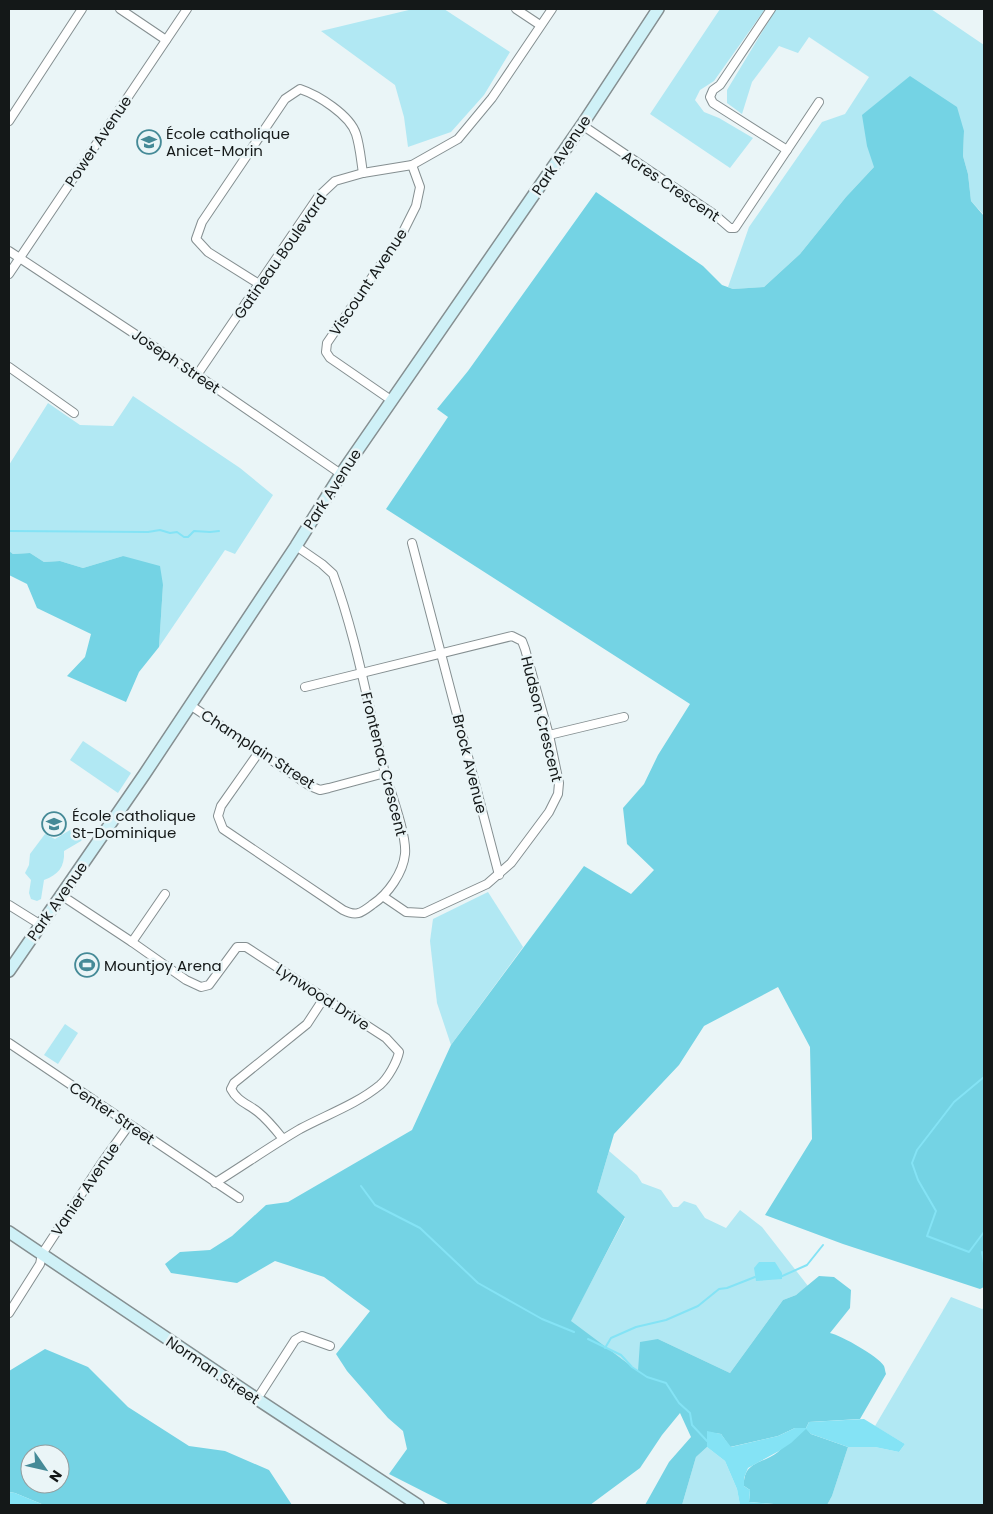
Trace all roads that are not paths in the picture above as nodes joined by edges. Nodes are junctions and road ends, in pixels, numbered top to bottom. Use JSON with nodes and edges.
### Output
{"nodes":[{"id":1,"x":82,"y":9,"type":"edge"},
{"id":2,"x":120,"y":9,"type":"edge"},
{"id":3,"x":187,"y":9,"type":"edge"},
{"id":4,"x":516,"y":9,"type":"edge"},
{"id":5,"x":552,"y":9,"type":"edge"},
{"id":6,"x":658,"y":9,"type":"edge"},
{"id":7,"x":771,"y":9,"type":"edge"},
{"id":8,"x":540,"y":25,"type":"junction"},
{"id":9,"x":166,"y":40,"type":"junction"},
{"id":10,"x":819,"y":102,"type":"dead end"},
{"id":11,"x":9,"y":121,"type":"edge"},
{"id":12,"x":582,"y":124,"type":"junction"},
{"id":13,"x":787,"y":150,"type":"junction"},
{"id":14,"x":412,"y":165,"type":"junction"},
{"id":15,"x":363,"y":173,"type":"junction"},
{"id":16,"x":9,"y":251,"type":"edge"},
{"id":17,"x":19,"y":258,"type":"junction"},
{"id":18,"x":9,"y":274,"type":"edge"},
{"id":19,"x":259,"y":284,"type":"junction"},
{"id":20,"x":9,"y":367,"type":"edge"},
{"id":21,"x":197,"y":375,"type":"junction"},
{"id":22,"x":391,"y":400,"type":"junction"},
{"id":23,"x":74,"y":413,"type":"dead end"},
{"id":24,"x":341,"y":474,"type":"junction"},
{"id":25,"x":412,"y":543,"type":"dead end"},
{"id":26,"x":296,"y":546,"type":"junction"},
{"id":27,"x":442,"y":654,"type":"junction"},
{"id":28,"x":362,"y":674,"type":"junction"},
{"id":29,"x":305,"y":687,"type":"dead end"},
{"id":30,"x":190,"y":705,"type":"junction"},
{"id":31,"x":624,"y":717,"type":"dead end"},
{"id":32,"x":549,"y":735,"type":"junction"},
{"id":33,"x":259,"y":752,"type":"junction"},
{"id":34,"x":385,"y":773,"type":"junction"},
{"id":35,"x":499,"y":874,"type":"junction"},
{"id":36,"x":165,"y":894,"type":"dead end"},
{"id":37,"x":61,"y":895,"type":"junction"},
{"id":38,"x":384,"y":897,"type":"junction"},
{"id":39,"x":9,"y":905,"type":"edge"},
{"id":40,"x":40,"y":925,"type":"junction"},
{"id":41,"x":132,"y":942,"type":"junction"},
{"id":42,"x":9,"y":971,"type":"edge"},
{"id":43,"x":324,"y":998,"type":"junction"},
{"id":44,"x":9,"y":1043,"type":"edge"},
{"id":45,"x":129,"y":1125,"type":"junction"},
{"id":46,"x":283,"y":1139,"type":"junction"},
{"id":47,"x":215,"y":1182,"type":"junction"},
{"id":48,"x":239,"y":1198,"type":"dead end"},
{"id":49,"x":9,"y":1232,"type":"edge"},
{"id":50,"x":42,"y":1254,"type":"junction"},
{"id":51,"x":9,"y":1313,"type":"edge"},
{"id":52,"x":330,"y":1346,"type":"dead end"},
{"id":53,"x":257,"y":1399,"type":"junction"},
{"id":54,"x":418,"y":1505,"type":"edge"}],
"edges":[{"from":1,"to":11,"type":"street"},
{"from":2,"to":9,"type":"street"},
{"from":3,"to":9,"type":"street","name":"Power Avenue"},
{"from":4,"to":8,"type":"street"},
{"from":5,"to":8,"type":"street","name":"Gatineau Boulevard"},
{"from":6,"to":12,"type":"street","name":"Park Avenue"},
{"from":7,"to":13,"type":"street"},
{"from":8,"to":14,"type":"street","name":"Gatineau Boulevard"},
{"from":9,"to":17,"type":"street","name":"Power Avenue"},
{"from":10,"to":13,"type":"street","name":"Acres Crescent"},
{"from":12,"to":13,"type":"street","name":"Acres Crescent"},
{"from":12,"to":22,"type":"street","name":"Park Avenue"},
{"from":14,"to":15,"type":"street","name":"Gatineau Boulevard"},
{"from":14,"to":22,"type":"street","name":"Viscount Avenue"},
{"from":15,"to":19,"type":"street","name":"Gatineau Boulevard"},
{"from":15,"to":19,"type":"street"},
{"from":16,"to":17,"type":"street","name":"Joseph Street"},
{"from":17,"to":18,"type":"street","name":"Power Avenue"},
{"from":17,"to":21,"type":"street","name":"Joseph Street"},
{"from":19,"to":21,"type":"street","name":"Gatineau Boulevard"},
{"from":20,"to":23,"type":"street"},
{"from":21,"to":24,"type":"street","name":"Joseph Street"},
{"from":22,"to":24,"type":"street","name":"Park Avenue"},
{"from":24,"to":26,"type":"street","name":"Park Avenue"},
{"from":25,"to":27,"type":"street","name":"Brock Avenue"},
{"from":26,"to":28,"type":"street","name":"Frontenac Crescent"},
{"from":26,"to":30,"type":"street","name":"Park Avenue"},
{"from":27,"to":28,"type":"street","name":"Hudson Crescent"},
{"from":27,"to":32,"type":"street","name":"Hudson Crescent"},
{"from":27,"to":35,"type":"street","name":"Brock Avenue"},
{"from":28,"to":29,"type":"street","name":"Hudson Crescent"},
{"from":28,"to":34,"type":"street","name":"Frontenac Crescent"},
{"from":30,"to":33,"type":"street","name":"Champlain Street"},
{"from":30,"to":37,"type":"street","name":"Park Avenue"},
{"from":31,"to":32,"type":"street"},
{"from":32,"to":35,"type":"street","name":"Hudson Crescent"},
{"from":33,"to":34,"type":"street","name":"Champlain Street"},
{"from":33,"to":38,"type":"street","name":"Frontenac Crescent"},
{"from":34,"to":38,"type":"street","name":"Frontenac Crescent"},
{"from":35,"to":38,"type":"street","name":"Hudson Crescent"},
{"from":36,"to":41,"type":"street"},
{"from":37,"to":40,"type":"street","name":"Park Avenue"},
{"from":37,"to":41,"type":"street","name":"Lynwood Drive"},
{"from":39,"to":40,"type":"street"},
{"from":40,"to":42,"type":"street","name":"Park Avenue"},
{"from":41,"to":43,"type":"street","name":"Lynwood Drive"},
{"from":43,"to":46,"type":"street"},
{"from":43,"to":46,"type":"street","name":"Lynwood Drive"},
{"from":44,"to":45,"type":"street","name":"Center Street"},
{"from":45,"to":47,"type":"street","name":"Center Street"},
{"from":45,"to":50,"type":"street","name":"Vanier Avenue"},
{"from":46,"to":47,"type":"street","name":"Lynwood Drive"},
{"from":47,"to":48,"type":"street","name":"Center Street"},
{"from":49,"to":50,"type":"street","name":"Norman Street"},
{"from":50,"to":51,"type":"street","name":"Vanier Avenue"},
{"from":50,"to":53,"type":"street","name":"Norman Street"},
{"from":52,"to":53,"type":"street"},
{"from":53,"to":54,"type":"street","name":"Norman Street"}]}
